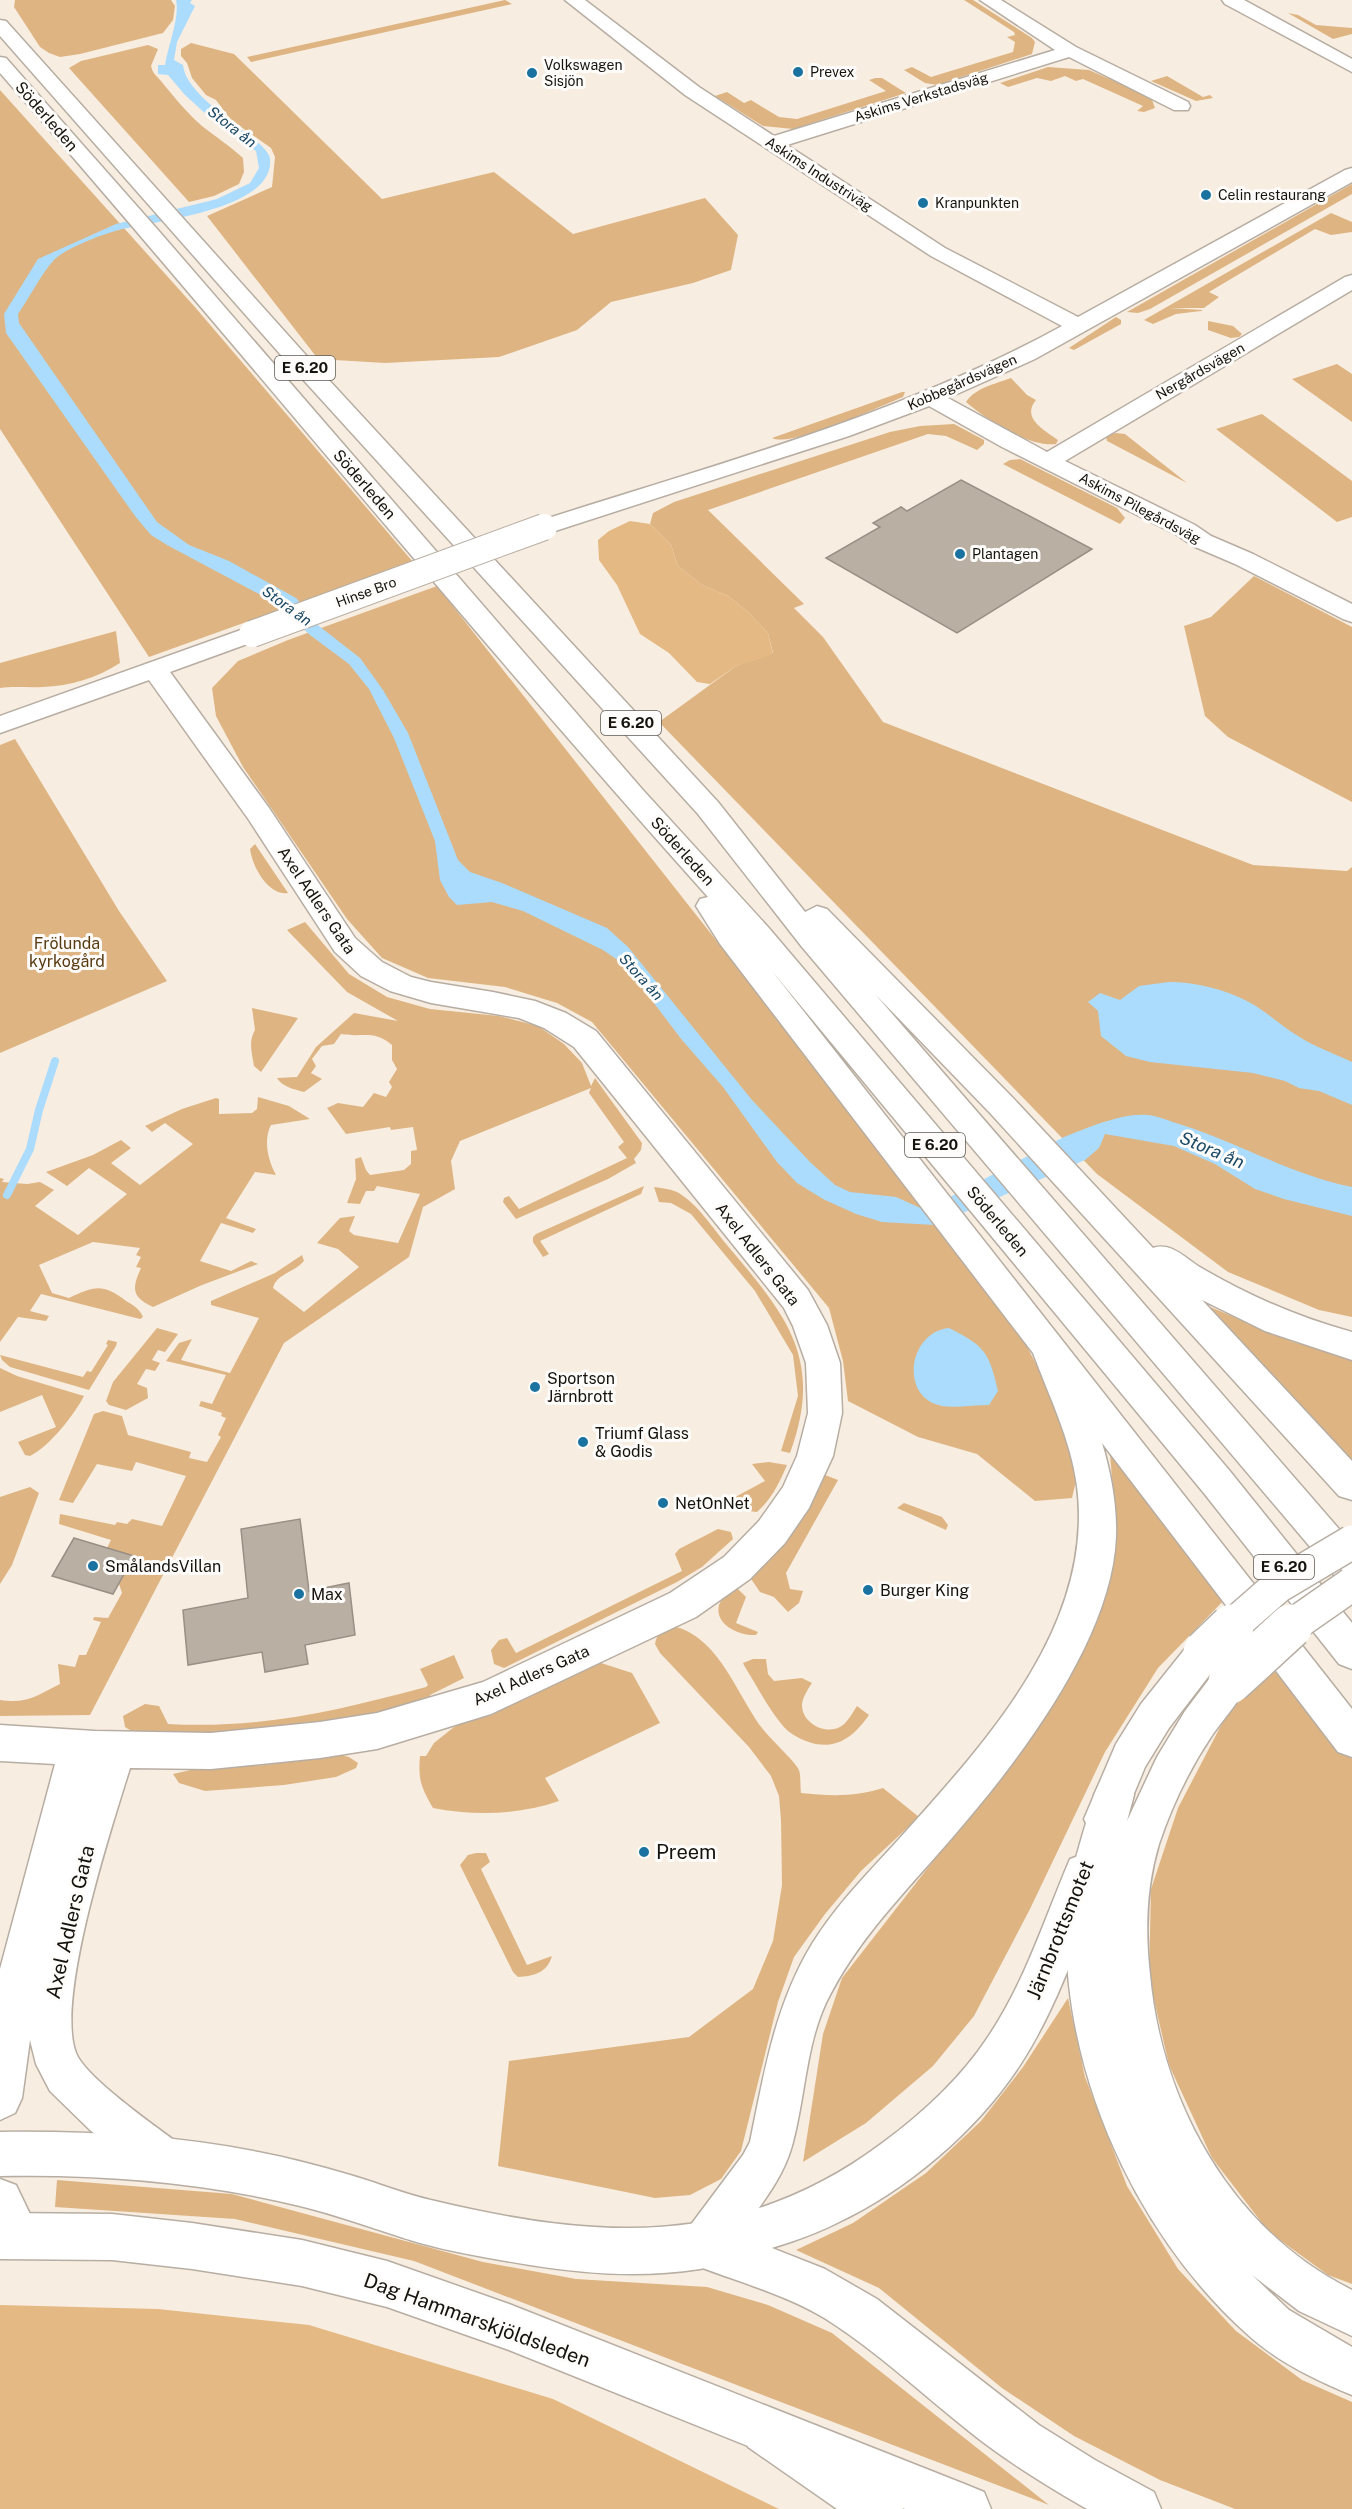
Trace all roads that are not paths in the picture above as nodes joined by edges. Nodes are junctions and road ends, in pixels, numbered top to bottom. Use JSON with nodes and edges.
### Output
{"nodes":[{"id":1,"x":574,"y":0,"type":"edge"},
{"id":2,"x":989,"y":0,"type":"edge"},
{"id":3,"x":1231,"y":0,"type":"edge"},
{"id":4,"x":2,"y":18,"type":"edge"},
{"id":5,"x":1070,"y":51,"type":"junction"},
{"id":6,"x":0,"y":63,"type":"edge"},
{"id":7,"x":1352,"y":66,"type":"edge"},
{"id":8,"x":1181,"y":106,"type":"dead end"},
{"id":9,"x":772,"y":143,"type":"junction"},
{"id":10,"x":1352,"y":174,"type":"edge"},
{"id":11,"x":1352,"y":281,"type":"edge"},
{"id":12,"x":1078,"y":326,"type":"junction"},
{"id":13,"x":931,"y":398,"type":"junction"},
{"id":14,"x":1047,"y":461,"type":"junction"},
{"id":15,"x":544,"y":527,"type":"joint"},
{"id":16,"x":1352,"y":614,"type":"edge"},
{"id":17,"x":154,"y":670,"type":"junction"},
{"id":18,"x":0,"y":725,"type":"edge"},
{"id":19,"x":708,"y":808,"type":"junction"},
{"id":20,"x":648,"y":812,"type":"junction"},
{"id":21,"x":1072,"y":1181,"type":"junction"},
{"id":22,"x":1047,"y":1345,"type":"junction"},
{"id":23,"x":1352,"y":1346,"type":"edge"},
{"id":24,"x":1352,"y":1485,"type":"edge"},
{"id":25,"x":1352,"y":1542,"type":"edge"},
{"id":26,"x":1352,"y":1570,"type":"edge"},
{"id":27,"x":1352,"y":1584,"type":"edge"},
{"id":28,"x":1352,"y":1652,"type":"edge"},
{"id":29,"x":1217,"y":1667,"type":"junction"},
{"id":30,"x":1352,"y":1739,"type":"edge"},
{"id":31,"x":0,"y":1743,"type":"edge"},
{"id":32,"x":98,"y":1749,"type":"junction"},
{"id":33,"x":1114,"y":1795,"type":"junction"},
{"id":34,"x":17,"y":1984,"type":"junction"},
{"id":35,"x":0,"y":2029,"type":"edge"},
{"id":36,"x":0,"y":2098,"type":"edge"},
{"id":37,"x":0,"y":2154,"type":"edge"},
{"id":38,"x":162,"y":2159,"type":"junction"},
{"id":39,"x":6,"y":2224,"type":"edge"},
{"id":40,"x":703,"y":2246,"type":"junction"},
{"id":41,"x":1352,"y":2313,"type":"edge"},
{"id":42,"x":1352,"y":2372,"type":"edge"},
{"id":43,"x":765,"y":2430,"type":"junction"},
{"id":44,"x":879,"y":2509,"type":"edge"},
{"id":45,"x":967,"y":2509,"type":"edge"},
{"id":46,"x":1137,"y":2509,"type":"edge"}],
"edges":[{"from":1,"to":9,"type":"main road","name":"Askims Industriväg"},
{"from":2,"to":5,"type":"main road"},
{"from":3,"to":7,"type":"main road"},
{"from":4,"to":19,"type":"main road","name":"Söderleden","number":"E 6.20"},
{"from":5,"to":8,"type":"main road"},
{"from":5,"to":9,"type":"main road","name":"Askims Verkstadsväg"},
{"from":6,"to":20,"type":"main road","name":"Söderleden","number":"E 6.20"},
{"from":9,"to":12,"type":"main road","name":"Askims Industriväg"},
{"from":10,"to":12,"type":"main road","name":"Kobbegårdsvägen"},
{"from":11,"to":14,"type":"main road","name":"Nergårdsvägen"},
{"from":12,"to":13,"type":"main road","name":"Kobbegårdsvägen"},
{"from":13,"to":14,"type":"main road","name":"Askims Pilegårdsväg"},
{"from":13,"to":15,"type":"main road","name":"Kobbegårdsvägen"},
{"from":14,"to":16,"type":"main road","name":"Askims Pilegårdsväg"},
{"from":15,"to":17,"type":"main road","name":"Hinse Bro","bridge":true},
{"from":17,"to":18,"type":"main road","name":"Hinse Bro"},
{"from":17,"to":32,"type":"main road","name":"Axel Adlers Gata"},
{"from":19,"to":21,"type":"main road"},
{"from":19,"to":26,"type":"main road","name":"Söderleden","number":"E 6.20"},
{"from":20,"to":22,"type":"main road"},
{"from":20,"to":28,"type":"main road","name":"Söderleden","number":"E 6.20"},
{"from":21,"to":23,"type":"main road"},
{"from":21,"to":24,"type":"main road"},
{"from":22,"to":30,"type":"main road"},
{"from":22,"to":40,"type":"main road"},
{"from":25,"to":29,"type":"main road","name":"Järnbrottsmotet","bridge":true},
{"from":27,"to":29,"type":"main road","bridge":true},
{"from":29,"to":33,"type":"main road","name":"Järnbrottsmotet"},
{"from":29,"to":41,"type":"main road"},
{"from":31,"to":32,"type":"main road","name":"Axel Adlers Gata"},
{"from":32,"to":34,"type":"main road","name":"Axel Adlers Gata"},
{"from":32,"to":38,"type":"main road","name":"Axel Adlers Gata"},
{"from":33,"to":40,"type":"main road","name":"Järnbrottsmotet"},
{"from":33,"to":42,"type":"main road"},
{"from":34,"to":35,"type":"main road","name":"Axel Adlers Gata"},
{"from":34,"to":36,"type":"main road","name":"Axel Adlers Gata"},
{"from":37,"to":38,"type":"main road"},
{"from":38,"to":40,"type":"main road"},
{"from":39,"to":43,"type":"main road","name":"Dag Hammarskjöldsleden"},
{"from":40,"to":46,"type":"main road"},
{"from":43,"to":44,"type":"main road"},
{"from":43,"to":45,"type":"main road"}]}
